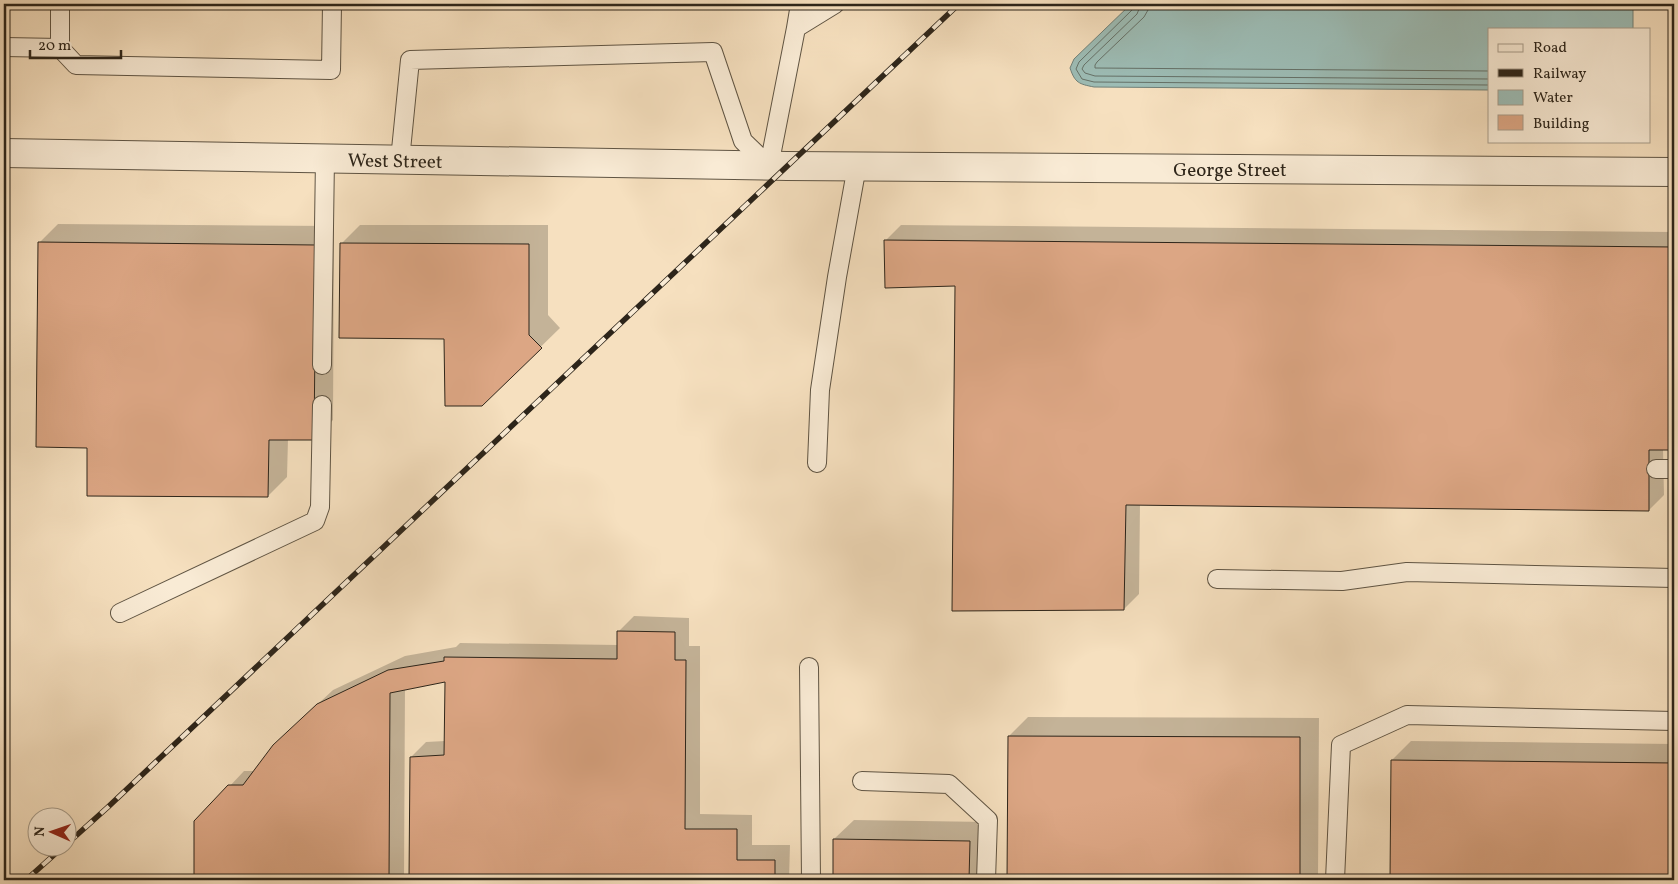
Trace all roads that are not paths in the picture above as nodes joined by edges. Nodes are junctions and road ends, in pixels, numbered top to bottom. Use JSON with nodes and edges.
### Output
{"nodes":[{"id":1,"x":60,"y":4,"type":"edge"},
{"id":2,"x":332,"y":4,"type":"edge"},
{"id":3,"x":800,"y":4,"type":"edge"},
{"id":4,"x":836,"y":4,"type":"edge"},
{"id":5,"x":796,"y":28,"type":"junction"},
{"id":6,"x":4,"y":47,"type":"edge"},
{"id":7,"x":60,"y":48,"type":"junction"},
{"id":8,"x":4,"y":153,"type":"edge"},
{"id":9,"x":325,"y":158,"type":"junction"},
{"id":10,"x":400,"y":160,"type":"junction"},
{"id":11,"x":778,"y":166,"type":"junction"},
{"id":12,"x":857,"y":166,"type":"junction"},
{"id":13,"x":1674,"y":172,"type":"edge"},
{"id":14,"x":322,"y":365,"type":"dead end"},
{"id":15,"x":322,"y":405,"type":"dead end"},
{"id":16,"x":816,"y":463,"type":"dead end"},
{"id":17,"x":1656,"y":469,"type":"dead end"},
{"id":18,"x":1674,"y":469,"type":"edge"},
{"id":19,"x":1674,"y":578,"type":"edge"},
{"id":20,"x":1217,"y":579,"type":"dead end"},
{"id":21,"x":120,"y":613,"type":"dead end"},
{"id":22,"x":809,"y":667,"type":"dead end"},
{"id":23,"x":1674,"y":721,"type":"edge"},
{"id":24,"x":862,"y":781,"type":"dead end"},
{"id":25,"x":811,"y":880,"type":"edge"},
{"id":26,"x":986,"y":880,"type":"edge"},
{"id":27,"x":1335,"y":880,"type":"edge"}],
"edges":[{"from":1,"to":7,"type":"lane"},
{"from":2,"to":7,"type":"lane"},
{"from":3,"to":5,"type":"lane"},
{"from":4,"to":5,"type":"lane"},
{"from":5,"to":11,"type":"lane"},
{"from":6,"to":7,"type":"lane"},
{"from":8,"to":9,"type":"street","name":"West Street"},
{"from":9,"to":10,"type":"street","name":"West Street"},
{"from":9,"to":14,"type":"lane"},
{"from":10,"to":11,"type":"street","name":"West Street"},
{"from":10,"to":11,"type":"lane"},
{"from":11,"to":12,"type":"street","name":"George Street"},
{"from":12,"to":13,"type":"street","name":"George Street"},
{"from":12,"to":16,"type":"lane"},
{"from":15,"to":21,"type":"lane"},
{"from":17,"to":18,"type":"lane"},
{"from":19,"to":20,"type":"lane"},
{"from":22,"to":25,"type":"lane"},
{"from":23,"to":27,"type":"lane"},
{"from":24,"to":26,"type":"lane"}]}
